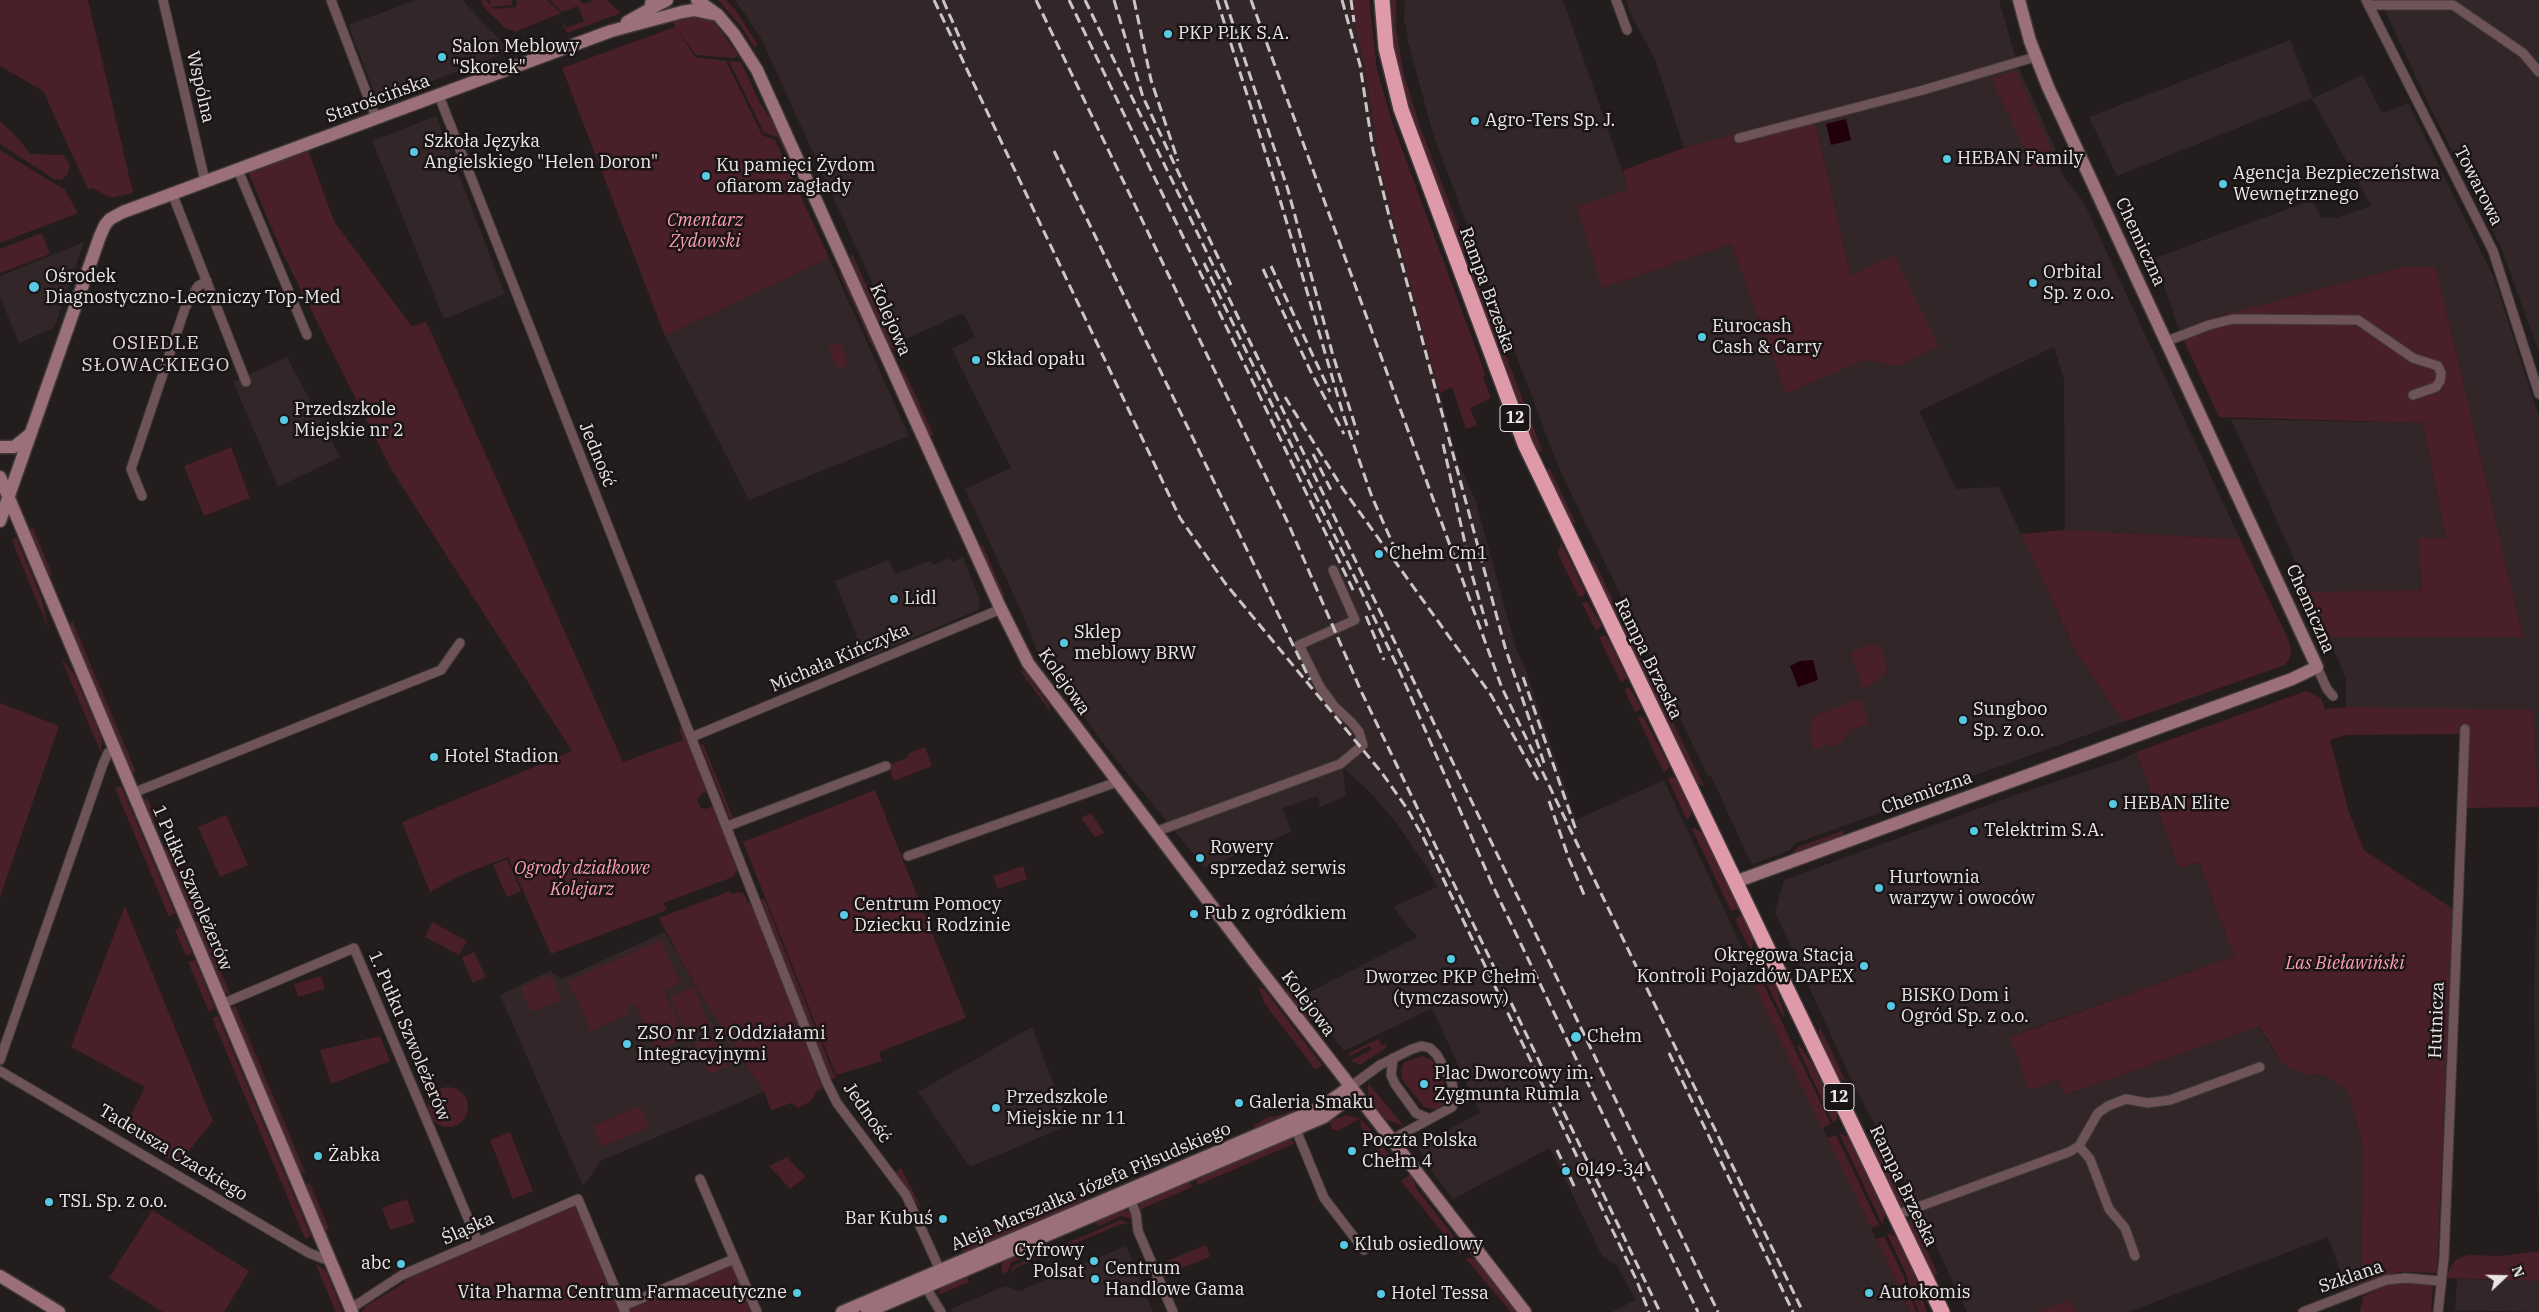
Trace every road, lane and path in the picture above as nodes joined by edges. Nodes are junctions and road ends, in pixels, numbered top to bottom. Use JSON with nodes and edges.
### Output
{"nodes":[{"id":1,"x":163,"y":0,"type":"edge"},
{"id":2,"x":331,"y":0,"type":"edge"},
{"id":3,"x":667,"y":0,"type":"edge"},
{"id":4,"x":683,"y":0,"type":"edge"},
{"id":5,"x":697,"y":0,"type":"edge"},
{"id":6,"x":1382,"y":0,"type":"edge"},
{"id":7,"x":1616,"y":0,"type":"edge"},
{"id":8,"x":2019,"y":0,"type":"edge"},
{"id":9,"x":2367,"y":2,"type":"edge"},
{"id":10,"x":651,"y":4,"type":"edge"},
{"id":11,"x":675,"y":14,"type":"junction"},
{"id":12,"x":718,"y":15,"type":"junction"},
{"id":13,"x":1626,"y":30,"type":"dead end"},
{"id":14,"x":612,"y":31,"type":"junction"},
{"id":15,"x":2035,"y":57,"type":"junction"},
{"id":16,"x":2539,"y":72,"type":"edge"},
{"id":17,"x":439,"y":96,"type":"junction"},
{"id":18,"x":376,"y":118,"type":"junction"},
{"id":19,"x":1739,"y":138,"type":"dead end"},
{"id":20,"x":238,"y":170,"type":"junction"},
{"id":21,"x":205,"y":182,"type":"junction"},
{"id":22,"x":172,"y":193,"type":"junction"},
{"id":23,"x":207,"y":281,"type":"junction"},
{"id":24,"x":307,"y":335,"type":"dead end"},
{"id":25,"x":2167,"y":341,"type":"junction"},
{"id":26,"x":246,"y":382,"type":"dead end"},
{"id":27,"x":2539,"y":394,"type":"edge"},
{"id":28,"x":2413,"y":395,"type":"dead end"},
{"id":29,"x":32,"y":431,"type":"junction"},
{"id":30,"x":0,"y":447,"type":"edge"},
{"id":31,"x":0,"y":477,"type":"edge"},
{"id":32,"x":142,"y":496,"type":"dead end"},
{"id":33,"x":9,"y":497,"type":"junction"},
{"id":34,"x":0,"y":521,"type":"edge"},
{"id":35,"x":1333,"y":570,"type":"dead end"},
{"id":36,"x":1000,"y":609,"type":"junction"},
{"id":37,"x":460,"y":643,"type":"dead end"},
{"id":38,"x":2317,"y":667,"type":"junction"},
{"id":39,"x":2333,"y":696,"type":"dead end"},
{"id":40,"x":2465,"y":729,"type":"dead end"},
{"id":41,"x":692,"y":737,"type":"junction"},
{"id":42,"x":114,"y":749,"type":"junction"},
{"id":43,"x":886,"y":766,"type":"dead end"},
{"id":44,"x":1117,"y":782,"type":"junction"},
{"id":45,"x":133,"y":793,"type":"junction"},
{"id":46,"x":728,"y":826,"type":"junction"},
{"id":47,"x":1155,"y":832,"type":"junction"},
{"id":48,"x":908,"y":856,"type":"dead end"},
{"id":49,"x":1735,"y":882,"type":"junction"},
{"id":50,"x":222,"y":1004,"type":"junction"},
{"id":51,"x":3,"y":1042,"type":"edge"},
{"id":52,"x":1393,"y":1058,"type":"junction"},
{"id":53,"x":0,"y":1060,"type":"edge"},
{"id":54,"x":2260,"y":1067,"type":"dead end"},
{"id":55,"x":0,"y":1071,"type":"edge"},
{"id":56,"x":1353,"y":1090,"type":"junction"},
{"id":57,"x":1430,"y":1119,"type":"junction"},
{"id":58,"x":1294,"y":1125,"type":"junction"},
{"id":59,"x":1391,"y":1140,"type":"junction"},
{"id":60,"x":2079,"y":1146,"type":"junction"},
{"id":61,"x":700,"y":1178,"type":"dead end"},
{"id":62,"x":1129,"y":1195,"type":"junction"},
{"id":63,"x":1896,"y":1215,"type":"junction"},
{"id":64,"x":478,"y":1242,"type":"junction"},
{"id":65,"x":1364,"y":1250,"type":"dead end"},
{"id":66,"x":2135,"y":1256,"type":"dead end"},
{"id":67,"x":734,"y":1259,"type":"junction"},
{"id":68,"x":330,"y":1261,"type":"junction"},
{"id":69,"x":940,"y":1270,"type":"junction"},
{"id":70,"x":0,"y":1276,"type":"edge"},
{"id":71,"x":2441,"y":1281,"type":"junction"},
{"id":72,"x":923,"y":1283,"type":"junction"},
{"id":73,"x":624,"y":1309,"type":"edge"},
{"id":74,"x":351,"y":1310,"type":"edge"},
{"id":75,"x":59,"y":1312,"type":"edge"},
{"id":76,"x":757,"y":1312,"type":"edge"},
{"id":77,"x":842,"y":1312,"type":"edge"},
{"id":78,"x":867,"y":1312,"type":"edge"},
{"id":79,"x":941,"y":1312,"type":"edge"},
{"id":80,"x":1173,"y":1312,"type":"edge"},
{"id":81,"x":1524,"y":1312,"type":"edge"},
{"id":82,"x":1942,"y":1312,"type":"edge"},
{"id":83,"x":2302,"y":1312,"type":"edge"},
{"id":84,"x":2438,"y":1312,"type":"edge"}],
"edges":[{"from":1,"to":21,"type":"street","name":"Wspólna"},
{"from":2,"to":18,"type":"street"},
{"from":3,"to":10,"type":"street"},
{"from":4,"to":11,"type":"street"},
{"from":5,"to":12,"type":"street","name":"Kolejowa"},
{"from":6,"to":49,"type":"highway","name":"Rampa Brzeska","number":"12"},
{"from":7,"to":13,"type":"street"},
{"from":8,"to":15,"type":"street","name":"Chemiczna"},
{"from":9,"to":16,"type":"street"},
{"from":9,"to":27,"type":"street","name":"Towarowa"},
{"from":10,"to":14,"type":"street"},
{"from":11,"to":12,"type":"street","name":"Starościńska"},
{"from":11,"to":14,"type":"street","name":"Starościńska"},
{"from":12,"to":36,"type":"street","name":"Kolejowa"},
{"from":14,"to":17,"type":"street","name":"Starościńska"},
{"from":15,"to":19,"type":"street"},
{"from":15,"to":25,"type":"street","name":"Chemiczna"},
{"from":17,"to":18,"type":"street","name":"Starościńska"},
{"from":17,"to":41,"type":"street","name":"Jedność"},
{"from":18,"to":20,"type":"street","name":"Starościńska"},
{"from":20,"to":21,"type":"street","name":"Starościńska"},
{"from":20,"to":24,"type":"street"},
{"from":21,"to":22,"type":"street","name":"Starościńska"},
{"from":22,"to":23,"type":"street"},
{"from":22,"to":29,"type":"street","name":"Starościńska"},
{"from":23,"to":26,"type":"street"},
{"from":23,"to":32,"type":"street"},
{"from":25,"to":28,"type":"street"},
{"from":25,"to":38,"type":"street","name":"Chemiczna"},
{"from":29,"to":30,"type":"street"},
{"from":29,"to":33,"type":"street"},
{"from":31,"to":33,"type":"street","name":"1 Pułku Szwoleżerów"},
{"from":33,"to":34,"type":"street"},
{"from":33,"to":42,"type":"street","name":"1 Pułku Szwoleżerów"},
{"from":35,"to":47,"type":"street"},
{"from":36,"to":41,"type":"street","name":"Michała Kińczyka"},
{"from":36,"to":44,"type":"street","name":"Kolejowa"},
{"from":37,"to":45,"type":"street"},
{"from":38,"to":39,"type":"street"},
{"from":38,"to":49,"type":"street","name":"Chemiczna"},
{"from":40,"to":71,"type":"street","name":"Hutnicza"},
{"from":41,"to":46,"type":"street","name":"Jedność"},
{"from":42,"to":45,"type":"street","name":"1 Pułku Szwoleżerów"},
{"from":42,"to":51,"type":"street"},
{"from":43,"to":46,"type":"street"},
{"from":44,"to":47,"type":"street","name":"Kolejowa"},
{"from":44,"to":48,"type":"street"},
{"from":45,"to":50,"type":"street","name":"1 Pułku Szwoleżerów"},
{"from":46,"to":69,"type":"street","name":"Jedność"},
{"from":47,"to":56,"type":"street","name":"Kolejowa"},
{"from":49,"to":63,"type":"highway","name":"Rampa Brzeska","number":"12"},
{"from":50,"to":64,"type":"street","name":"1. Pułku Szwoleżerów"},
{"from":50,"to":68,"type":"street","name":"1 Pułku Szwoleżerów"},
{"from":51,"to":53,"type":"street"},
{"from":52,"to":56,"type":"street"},
{"from":52,"to":57,"type":"street"},
{"from":52,"to":57,"type":"street"},
{"from":54,"to":60,"type":"street"},
{"from":55,"to":68,"type":"street","name":"Tadeusza Czackiego"},
{"from":56,"to":58,"type":"street","name":"Aleja Marszałka Józefa Piłsudskiego"},
{"from":56,"to":59,"type":"street","name":"Kolejowa"},
{"from":57,"to":59,"type":"street"},
{"from":58,"to":62,"type":"street","name":"Aleja Marszałka Józefa Piłsudskiego"},
{"from":58,"to":65,"type":"street"},
{"from":59,"to":81,"type":"street","name":"Kolejowa"},
{"from":60,"to":63,"type":"street"},
{"from":60,"to":66,"type":"street"},
{"from":61,"to":67,"type":"street"},
{"from":62,"to":69,"type":"street","name":"Aleja Marszałka Józefa Piłsudskiego"},
{"from":62,"to":72,"type":"street","name":"Aleja Marszałka Józefa Piłsudskiego"},
{"from":62,"to":80,"type":"street"},
{"from":63,"to":82,"type":"highway","name":"Rampa Brzeska","number":"12"},
{"from":64,"to":73,"type":"street","name":"Śląska"},
{"from":64,"to":74,"type":"street","name":"Śląska"},
{"from":67,"to":73,"type":"street"},
{"from":67,"to":76,"type":"street"},
{"from":68,"to":74,"type":"street","name":"1 Pułku Szwoleżerów"},
{"from":69,"to":72,"type":"street","name":"Aleja Marszałka Józefa Piłsudskiego"},
{"from":70,"to":75,"type":"street"},
{"from":71,"to":83,"type":"street","name":"Szklana"},
{"from":71,"to":84,"type":"street","name":"Hutnicza"},
{"from":72,"to":77,"type":"street","name":"Aleja Marszałka Józefa Piłsudskiego"},
{"from":72,"to":78,"type":"street","name":"Aleja Marszałka Józefa Piłsudskiego"},
{"from":72,"to":79,"type":"street"}]}
